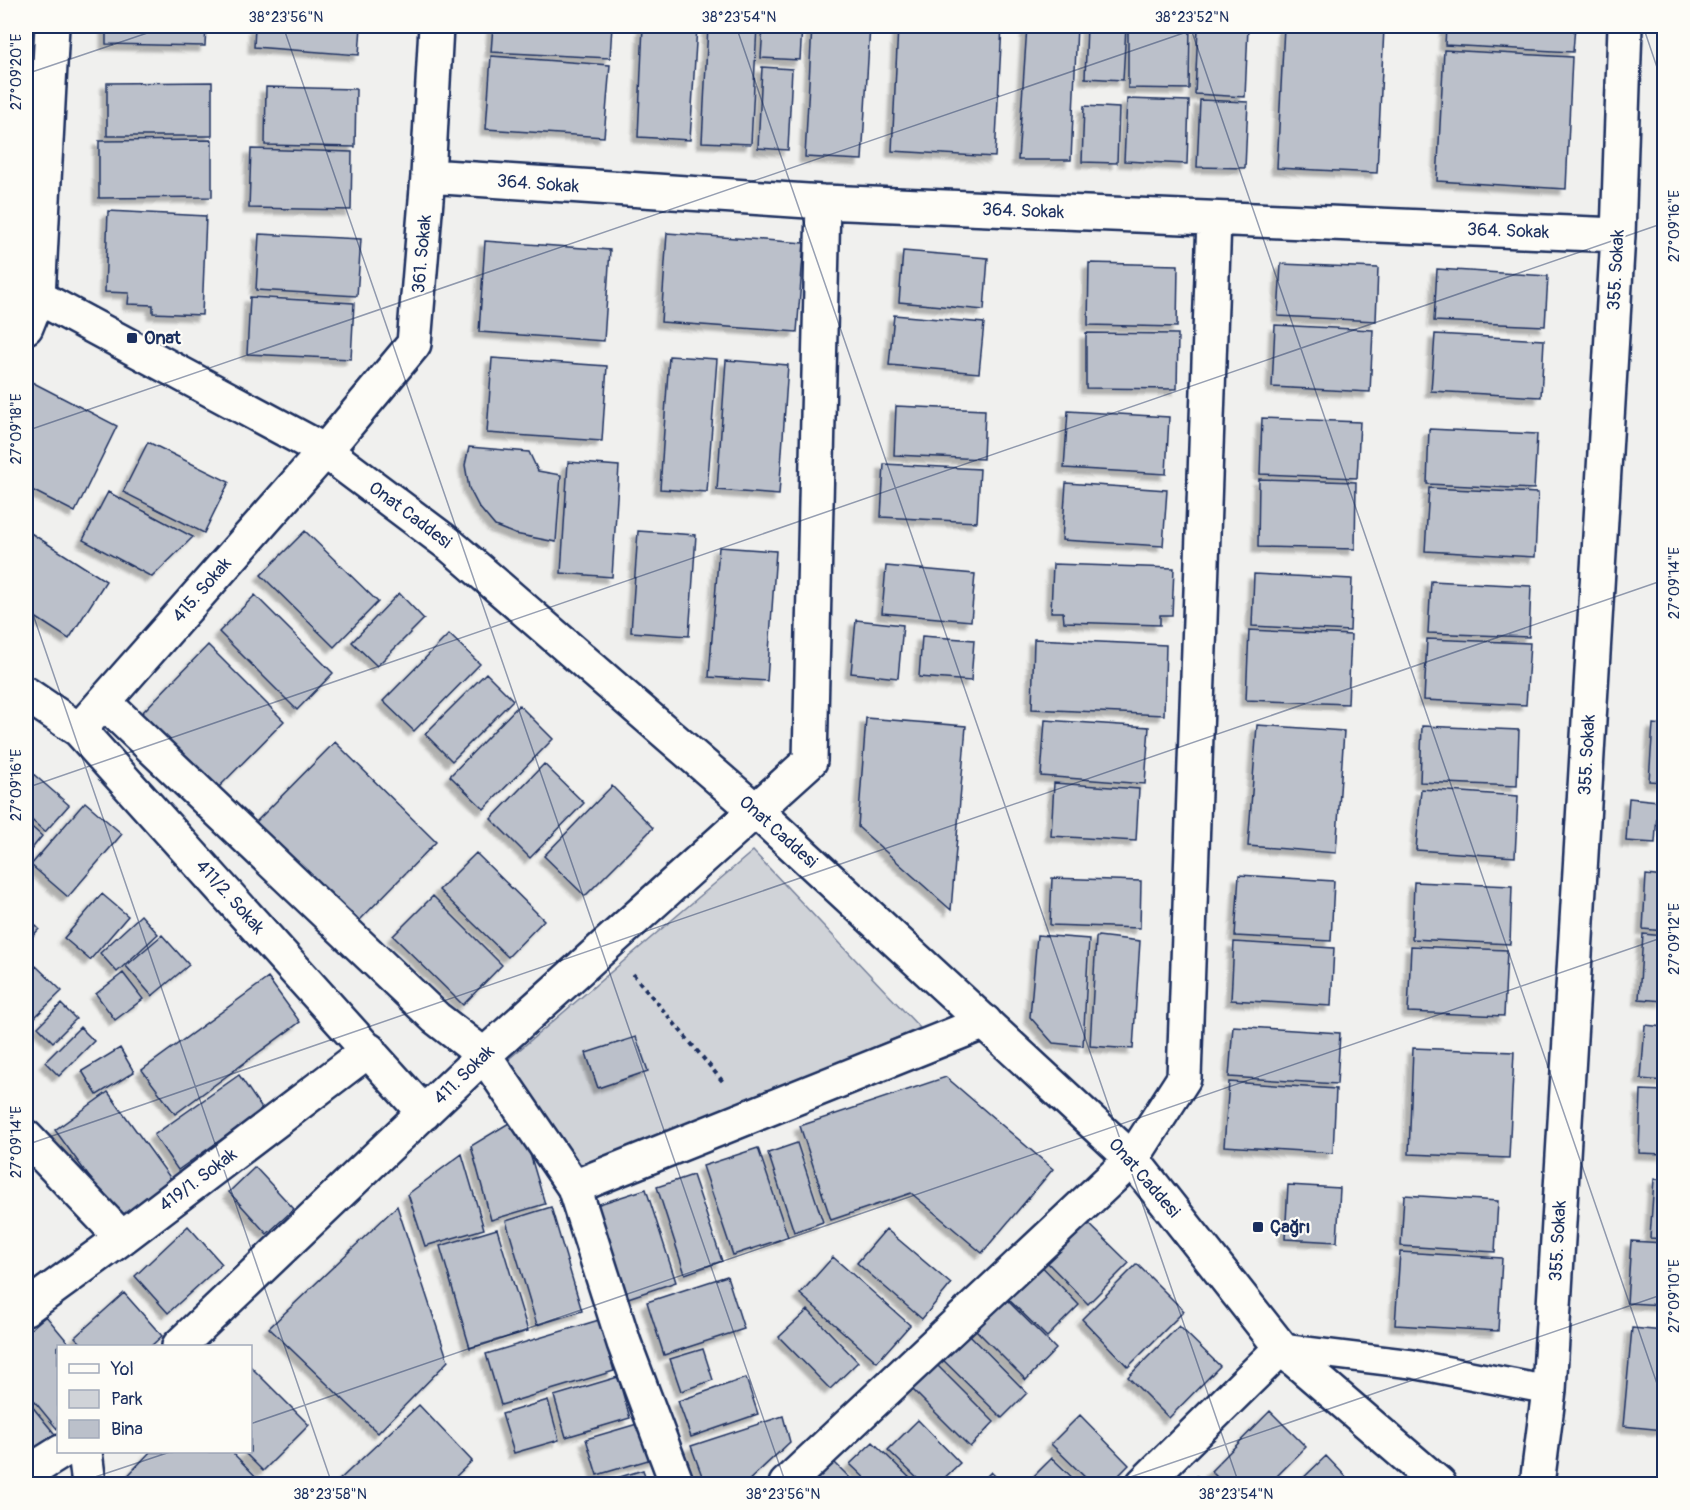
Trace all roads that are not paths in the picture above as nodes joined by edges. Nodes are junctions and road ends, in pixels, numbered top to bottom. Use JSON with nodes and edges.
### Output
{"nodes":[{"id":1,"x":52,"y":26,"type":"edge"},
{"id":2,"x":436,"y":26,"type":"edge"},
{"id":3,"x":1625,"y":26,"type":"edge"},
{"id":4,"x":428,"y":176,"type":"junction"},
{"id":5,"x":823,"y":202,"type":"junction"},
{"id":6,"x":1214,"y":219,"type":"junction"},
{"id":7,"x":1618,"y":235,"type":"junction"},
{"id":8,"x":32,"y":296,"type":"edge"},
{"id":9,"x":26,"y":327,"type":"edge"},
{"id":10,"x":325,"y":451,"type":"junction"},
{"id":11,"x":26,"y":694,"type":"edge"},
{"id":12,"x":104,"y":702,"type":"junction"},
{"id":13,"x":80,"y":730,"type":"junction"},
{"id":14,"x":755,"y":810,"type":"junction"},
{"id":15,"x":985,"y":1022,"type":"junction"},
{"id":16,"x":369,"y":1050,"type":"junction"},
{"id":17,"x":484,"y":1055,"type":"junction"},
{"id":18,"x":424,"y":1113,"type":"junction"},
{"id":19,"x":26,"y":1137,"type":"edge"},
{"id":20,"x":1132,"y":1159,"type":"junction"},
{"id":21,"x":574,"y":1187,"type":"junction"},
{"id":22,"x":122,"y":1238,"type":"junction"},
{"id":23,"x":26,"y":1308,"type":"edge"},
{"id":24,"x":181,"y":1345,"type":"edge"},
{"id":25,"x":1281,"y":1348,"type":"junction"},
{"id":26,"x":1549,"y":1390,"type":"junction"},
{"id":27,"x":59,"y":1453,"type":"edge"},
{"id":28,"x":85,"y":1453,"type":"edge"},
{"id":29,"x":26,"y":1474,"type":"edge"},
{"id":30,"x":89,"y":1485,"type":"edge"},
{"id":31,"x":677,"y":1485,"type":"edge"},
{"id":32,"x":786,"y":1485,"type":"edge"},
{"id":33,"x":1143,"y":1485,"type":"edge"},
{"id":34,"x":1439,"y":1485,"type":"edge"},
{"id":35,"x":1537,"y":1485,"type":"edge"}],
"edges":[{"from":1,"to":8,"type":"street"},
{"from":2,"to":4,"type":"street","name":"361. Sokak"},
{"from":3,"to":7,"type":"street","name":"355. Sokak"},
{"from":4,"to":5,"type":"street","name":"364. Sokak"},
{"from":4,"to":10,"type":"street","name":"361. Sokak"},
{"from":5,"to":6,"type":"street","name":"364. Sokak"},
{"from":5,"to":14,"type":"street","name":"411. Sokak"},
{"from":6,"to":7,"type":"street","name":"364. Sokak"},
{"from":6,"to":20,"type":"street"},
{"from":7,"to":26,"type":"street","name":"355. Sokak"},
{"from":8,"to":9,"type":"street"},
{"from":8,"to":10,"type":"street","name":"Onat Caddesi"},
{"from":10,"to":12,"type":"street","name":"415. Sokak"},
{"from":10,"to":14,"type":"street","name":"Onat Caddesi"},
{"from":11,"to":13,"type":"street","name":"411/2. Sokak"},
{"from":12,"to":13,"type":"street","name":"415. Sokak"},
{"from":12,"to":17,"type":"street"},
{"from":13,"to":16,"type":"street","name":"411/2. Sokak"},
{"from":14,"to":15,"type":"street","name":"Onat Caddesi"},
{"from":14,"to":17,"type":"street","name":"411. Sokak"},
{"from":15,"to":20,"type":"street","name":"Onat Caddesi"},
{"from":15,"to":21,"type":"street"},
{"from":16,"to":18,"type":"street","name":"411/2. Sokak"},
{"from":16,"to":22,"type":"street","name":"419/1. Sokak"},
{"from":17,"to":18,"type":"street","name":"411. Sokak"},
{"from":17,"to":21,"type":"street"},
{"from":18,"to":24,"type":"street","name":"411. Sokak"},
{"from":19,"to":22,"type":"street"},
{"from":20,"to":25,"type":"street","name":"Onat Caddesi"},
{"from":20,"to":32,"type":"street"},
{"from":21,"to":31,"type":"street"},
{"from":22,"to":23,"type":"street","name":"419/1. Sokak"},
{"from":25,"to":26,"type":"lane"},
{"from":25,"to":33,"type":"street"},
{"from":25,"to":34,"type":"street","name":"Onat Caddesi"},
{"from":26,"to":35,"type":"street","name":"355. Sokak"},
{"from":27,"to":29,"type":"street"},
{"from":28,"to":30,"type":"street"}]}
